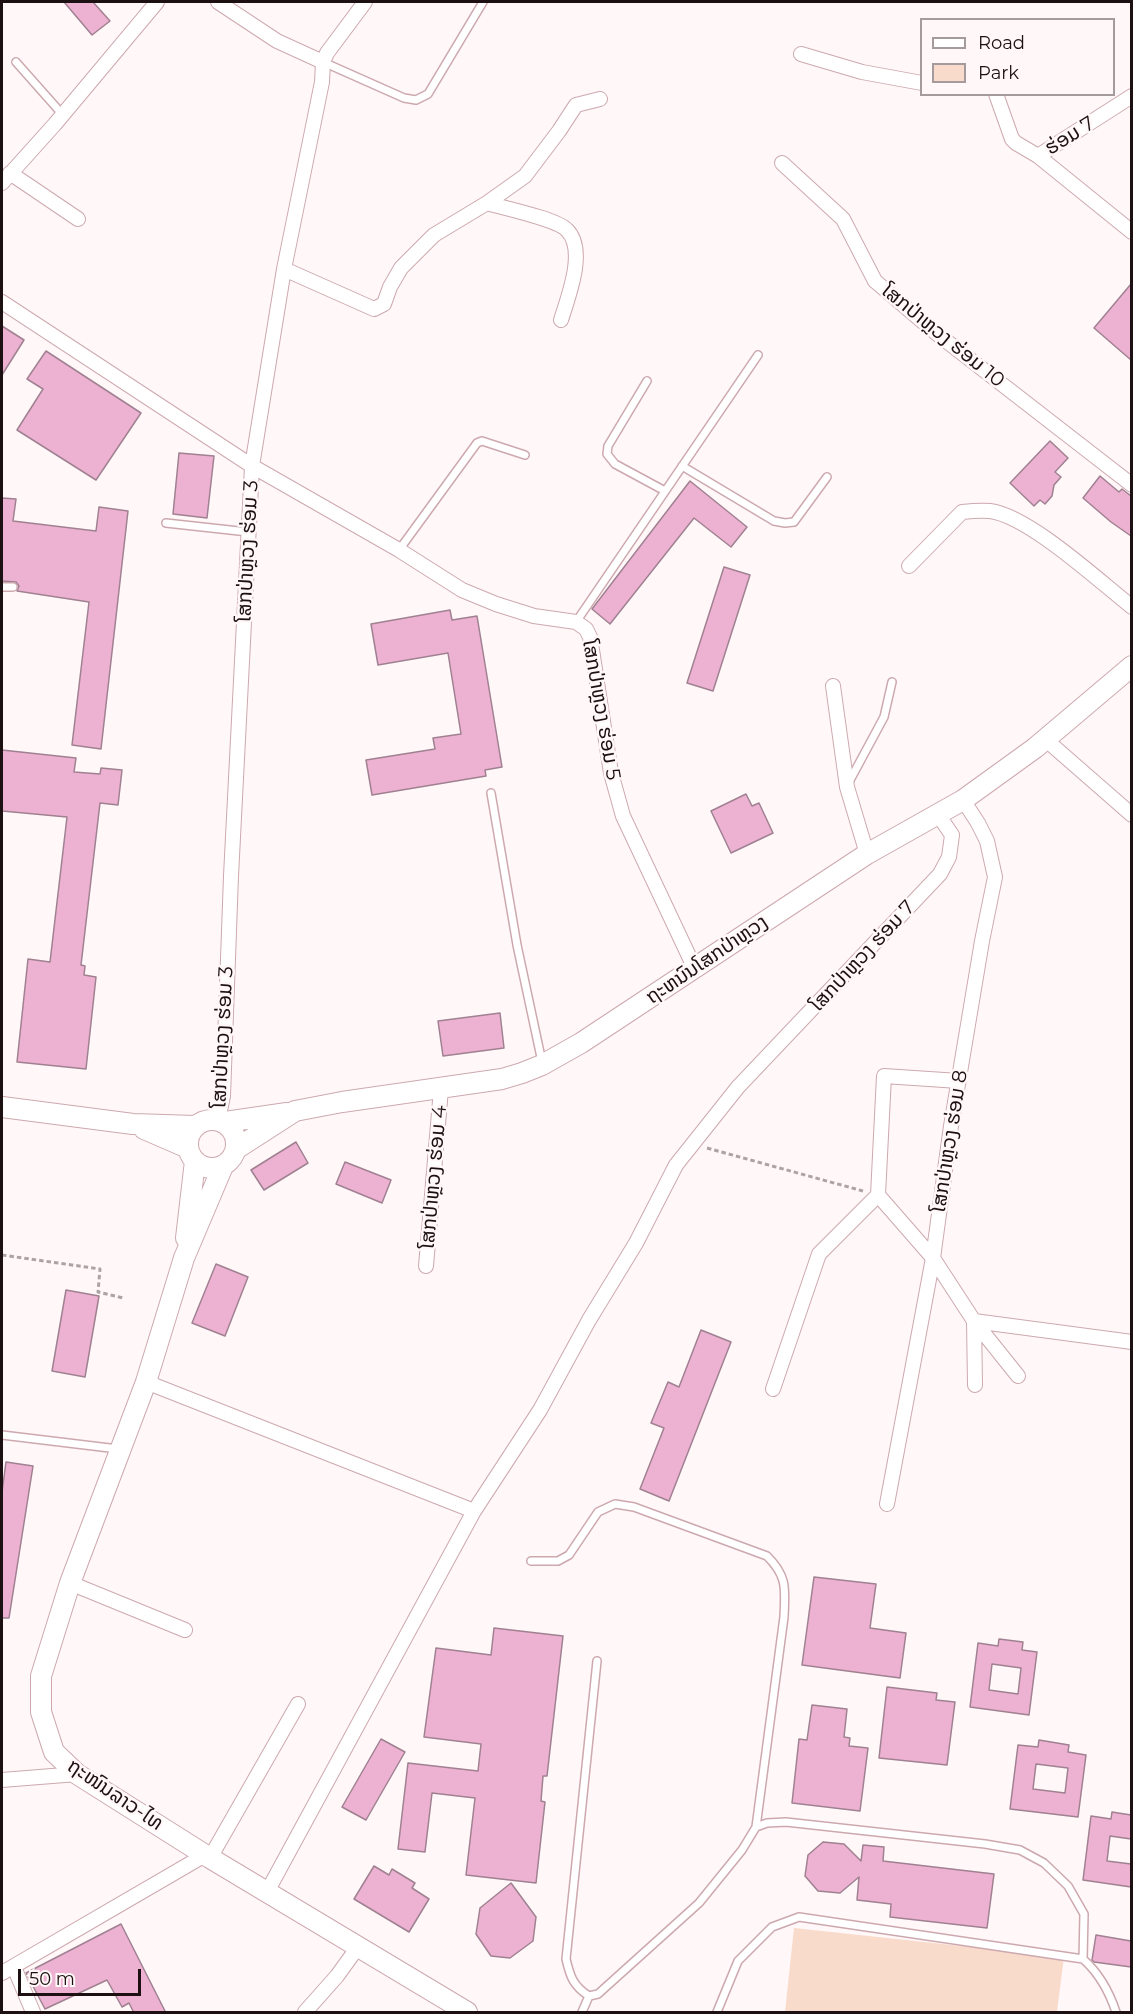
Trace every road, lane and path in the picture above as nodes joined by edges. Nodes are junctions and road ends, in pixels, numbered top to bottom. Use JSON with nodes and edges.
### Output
{"nodes":[{"id":1,"x":157,"y":2,"type":"edge"},
{"id":2,"x":218,"y":2,"type":"edge"},
{"id":3,"x":365,"y":2,"type":"edge"},
{"id":4,"x":483,"y":2,"type":"edge"},
{"id":5,"x":801,"y":54,"type":"dead end"},
{"id":6,"x":16,"y":62,"type":"dead end"},
{"id":7,"x":324,"y":62,"type":"junction"},
{"id":8,"x":920,"y":83,"type":"edge"},
{"id":9,"x":997,"y":96,"type":"edge"},
{"id":10,"x":1131,"y":96,"type":"edge"},
{"id":11,"x":600,"y":99,"type":"dead end"},
{"id":12,"x":63,"y":115,"type":"junction"},
{"id":13,"x":1038,"y":156,"type":"junction"},
{"id":14,"x":782,"y":163,"type":"dead end"},
{"id":15,"x":6,"y":178,"type":"edge"},
{"id":16,"x":487,"y":203,"type":"junction"},
{"id":17,"x":78,"y":219,"type":"dead end"},
{"id":18,"x":1131,"y":232,"type":"edge"},
{"id":19,"x":284,"y":269,"type":"junction"},
{"id":20,"x":2,"y":302,"type":"edge"},
{"id":21,"x":561,"y":320,"type":"dead end"},
{"id":22,"x":758,"y":356,"type":"dead end"},
{"id":23,"x":647,"y":381,"type":"dead end"},
{"id":24,"x":525,"y":455,"type":"dead end"},
{"id":25,"x":252,"y":466,"type":"junction"},
{"id":26,"x":682,"y":466,"type":"junction"},
{"id":27,"x":827,"y":477,"type":"dead end"},
{"id":28,"x":1131,"y":485,"type":"edge"},
{"id":29,"x":665,"y":491,"type":"junction"},
{"id":30,"x":166,"y":523,"type":"dead end"},
{"id":31,"x":248,"y":532,"type":"junction"},
{"id":32,"x":399,"y":550,"type":"junction"},
{"id":33,"x":909,"y":566,"type":"dead end"},
{"id":34,"x":2,"y":586,"type":"edge"},
{"id":35,"x":13,"y":587,"type":"dead end"},
{"id":36,"x":1131,"y":606,"type":"edge"},
{"id":37,"x":576,"y":622,"type":"junction"},
{"id":38,"x":1131,"y":666,"type":"edge"},
{"id":39,"x":892,"y":682,"type":"dead end"},
{"id":40,"x":832,"y":686,"type":"dead end"},
{"id":41,"x":1045,"y":739,"type":"junction"},
{"id":42,"x":847,"y":787,"type":"junction"},
{"id":43,"x":491,"y":793,"type":"dead end"},
{"id":44,"x":963,"y":800,"type":"junction"},
{"id":45,"x":937,"y":813,"type":"junction"},
{"id":46,"x":1131,"y":815,"type":"edge"},
{"id":47,"x":867,"y":854,"type":"junction"},
{"id":48,"x":695,"y":969,"type":"junction"},
{"id":49,"x":542,"y":1065,"type":"junction"},
{"id":50,"x":959,"y":1081,"type":"junction"},
{"id":51,"x":441,"y":1089,"type":"junction"},
{"id":52,"x":2,"y":1107,"type":"edge"},
{"id":53,"x":296,"y":1111,"type":"junction"},
{"id":54,"x":221,"y":1121,"type":"junction"},
{"id":55,"x":133,"y":1124,"type":"junction"},
{"id":56,"x":195,"y":1126,"type":"junction"},
{"id":57,"x":236,"y":1149,"type":"junction"},
{"id":58,"x":709,"y":1150,"type":"dead end"},
{"id":59,"x":191,"y":1154,"type":"junction"},
{"id":60,"x":223,"y":1166,"type":"junction"},
{"id":61,"x":878,"y":1195,"type":"junction"},
{"id":62,"x":2,"y":1255,"type":"edge"},
{"id":63,"x":184,"y":1258,"type":"junction"},
{"id":64,"x":933,"y":1258,"type":"junction"},
{"id":65,"x":426,"y":1266,"type":"dead end"},
{"id":66,"x":123,"y":1298,"type":"dead end"},
{"id":67,"x":974,"y":1321,"type":"junction"},
{"id":68,"x":1131,"y":1342,"type":"edge"},
{"id":69,"x":1018,"y":1376,"type":"dead end"},
{"id":70,"x":146,"y":1382,"type":"junction"},
{"id":71,"x":975,"y":1385,"type":"dead end"},
{"id":72,"x":773,"y":1389,"type":"dead end"},
{"id":73,"x":2,"y":1435,"type":"edge"},
{"id":74,"x":121,"y":1449,"type":"junction"},
{"id":75,"x":887,"y":1504,"type":"dead end"},
{"id":76,"x":474,"y":1511,"type":"junction"},
{"id":77,"x":531,"y":1561,"type":"dead end"},
{"id":78,"x":70,"y":1583,"type":"junction"},
{"id":79,"x":185,"y":1630,"type":"dead end"},
{"id":80,"x":597,"y":1661,"type":"dead end"},
{"id":81,"x":298,"y":1704,"type":"dead end"},
{"id":82,"x":77,"y":1774,"type":"junction"},
{"id":83,"x":2,"y":1780,"type":"edge"},
{"id":84,"x":756,"y":1827,"type":"junction"},
{"id":85,"x":207,"y":1856,"type":"junction"},
{"id":86,"x":267,"y":1892,"type":"junction"},
{"id":87,"x":358,"y":1947,"type":"junction"},
{"id":88,"x":1083,"y":1959,"type":"junction"},
{"id":89,"x":8,"y":1970,"type":"edge"},
{"id":90,"x":589,"y":1996,"type":"junction"},
{"id":91,"x":33,"y":2013,"type":"edge"},
{"id":92,"x":305,"y":2013,"type":"edge"},
{"id":93,"x":467,"y":2013,"type":"edge"},
{"id":94,"x":582,"y":2013,"type":"edge"},
{"id":95,"x":717,"y":2013,"type":"edge"},
{"id":96,"x":1116,"y":2013,"type":"edge"}],
"edges":[{"from":1,"to":12,"type":"street"},
{"from":2,"to":7,"type":"street"},
{"from":3,"to":7,"type":"street","name":"ໂສກປ່າຫຼວງ ຮ່ອມ 3"},
{"from":4,"to":7,"type":"lane"},
{"from":5,"to":8,"type":"street"},
{"from":6,"to":12,"type":"lane"},
{"from":7,"to":19,"type":"street","name":"ໂສກປ່າຫຼວງ ຮ່ອມ 3"},
{"from":9,"to":13,"type":"street"},
{"from":10,"to":13,"type":"street","name":"ຮ່ອມ 7"},
{"from":11,"to":16,"type":"street"},
{"from":12,"to":15,"type":"street"},
{"from":13,"to":18,"type":"street"},
{"from":14,"to":28,"type":"street","name":"ໂສກປ່າຫຼວງ ຮ່ອມ 10"},
{"from":15,"to":17,"type":"street"},
{"from":16,"to":19,"type":"street"},
{"from":16,"to":21,"type":"street"},
{"from":19,"to":25,"type":"street","name":"ໂສກປ່າຫຼວງ ຮ່ອມ 3"},
{"from":20,"to":25,"type":"street","name":"ໂສກປ່າຫຼວງ ຮ່ອມ 5"},
{"from":22,"to":26,"type":"lane"},
{"from":23,"to":29,"type":"lane"},
{"from":24,"to":32,"type":"lane"},
{"from":25,"to":31,"type":"street","name":"ໂສກປ່າຫຼວງ ຮ່ອມ 3"},
{"from":25,"to":32,"type":"street","name":"ໂສກປ່າຫຼວງ ຮ່ອມ 5"},
{"from":26,"to":27,"type":"lane"},
{"from":26,"to":29,"type":"lane"},
{"from":29,"to":37,"type":"lane"},
{"from":30,"to":31,"type":"lane"},
{"from":31,"to":54,"type":"street","name":"ໂສກປ່າຫຼວງ ຮ່ອມ 3"},
{"from":32,"to":37,"type":"street","name":"ໂສກປ່າຫຼວງ ຮ່ອມ 5"},
{"from":33,"to":36,"type":"street"},
{"from":34,"to":35,"type":"lane"},
{"from":37,"to":48,"type":"street","name":"ໂສກປ່າຫຼວງ ຮ່ອມ 5"},
{"from":38,"to":41,"type":"street","name":"ຖະຫນົນໂສກປ່າຫຼວງ"},
{"from":39,"to":42,"type":"lane"},
{"from":40,"to":42,"type":"street"},
{"from":41,"to":44,"type":"street","name":"ຖະຫນົນໂສກປ່າຫຼວງ"},
{"from":41,"to":46,"type":"street"},
{"from":42,"to":47,"type":"street"},
{"from":43,"to":49,"type":"lane"},
{"from":44,"to":45,"type":"street","name":"ຖະຫນົນໂສກປ່າຫຼວງ"},
{"from":44,"to":50,"type":"street","name":"ໂສກປ່າຫຼວງ ຮ່ອມ 8"},
{"from":45,"to":47,"type":"street","name":"ຖະຫນົນໂສກປ່າຫຼວງ"},
{"from":45,"to":76,"type":"street","name":"ໂສກປ່າຫຼວງ ຮ່ອມ 7"},
{"from":47,"to":48,"type":"street","name":"ຖະຫນົນໂສກປ່າຫຼວງ"},
{"from":48,"to":49,"type":"street","name":"ຖະຫນົນໂສກປ່າຫຼວງ"},
{"from":49,"to":51,"type":"street","name":"ຖະຫນົນໂສກປ່າຫຼວງ"},
{"from":50,"to":61,"type":"street"},
{"from":50,"to":64,"type":"street","name":"ໂສກປ່າຫຼວງ ຮ່ອມ 8"},
{"from":51,"to":53,"type":"street","name":"ຖະຫນົນໂສກປ່າຫຼວງ"},
{"from":51,"to":65,"type":"street","name":"ໂສກປ່າຫຼວງ ຮ່ອມ 4"},
{"from":52,"to":55,"type":"street"},
{"from":53,"to":54,"type":"street"},
{"from":53,"to":57,"type":"street","name":"ຖະຫນົນໂສກປ່າຫຼວງ"},
{"from":54,"to":56,"type":"street"},
{"from":54,"to":57,"type":"street"},
{"from":55,"to":56,"type":"street"},
{"from":55,"to":59,"type":"street"},
{"from":56,"to":59,"type":"street"},
{"from":57,"to":60,"type":"street"},
{"from":58,"to":61,"type":"path"},
{"from":59,"to":60,"type":"street"},
{"from":59,"to":63,"type":"street","name":"ຖະໜົນລາວ-ໄທ"},
{"from":60,"to":63,"type":"street","name":"ຖະໜົນລາວ-ໄທ"},
{"from":61,"to":64,"type":"street"},
{"from":61,"to":72,"type":"street"},
{"from":62,"to":66,"type":"path"},
{"from":63,"to":70,"type":"street","name":"ຖະໜົນລາວ-ໄທ"},
{"from":64,"to":67,"type":"street"},
{"from":64,"to":75,"type":"street","name":"ໂສກປ່າຫຼວງ ຮ່ອມ 8"},
{"from":67,"to":68,"type":"street"},
{"from":67,"to":69,"type":"street"},
{"from":67,"to":71,"type":"street"},
{"from":70,"to":74,"type":"street","name":"ຖະໜົນລາວ-ໄທ"},
{"from":70,"to":76,"type":"street"},
{"from":73,"to":74,"type":"lane"},
{"from":74,"to":78,"type":"street","name":"ຖະໜົນລາວ-ໄທ"},
{"from":76,"to":86,"type":"street"},
{"from":77,"to":84,"type":"lane"},
{"from":78,"to":79,"type":"street"},
{"from":78,"to":82,"type":"street","name":"ຖະໜົນລາວ-ໄທ"},
{"from":80,"to":90,"type":"lane"},
{"from":81,"to":85,"type":"street"},
{"from":82,"to":83,"type":"street"},
{"from":82,"to":85,"type":"street","name":"ຖະໜົນລາວ-ໄທ"},
{"from":84,"to":88,"type":"lane"},
{"from":84,"to":90,"type":"lane"},
{"from":85,"to":86,"type":"street","name":"ຖະໜົນລາວ-ໄທ"},
{"from":85,"to":89,"type":"street"},
{"from":86,"to":87,"type":"street","name":"ຖະໜົນລາວ-ໄທ"},
{"from":87,"to":92,"type":"street"},
{"from":87,"to":93,"type":"street","name":"ຖະໜົນລາວ-ໄທ"},
{"from":88,"to":95,"type":"lane"},
{"from":88,"to":96,"type":"lane"},
{"from":89,"to":91,"type":"street"},
{"from":90,"to":94,"type":"lane"}]}
